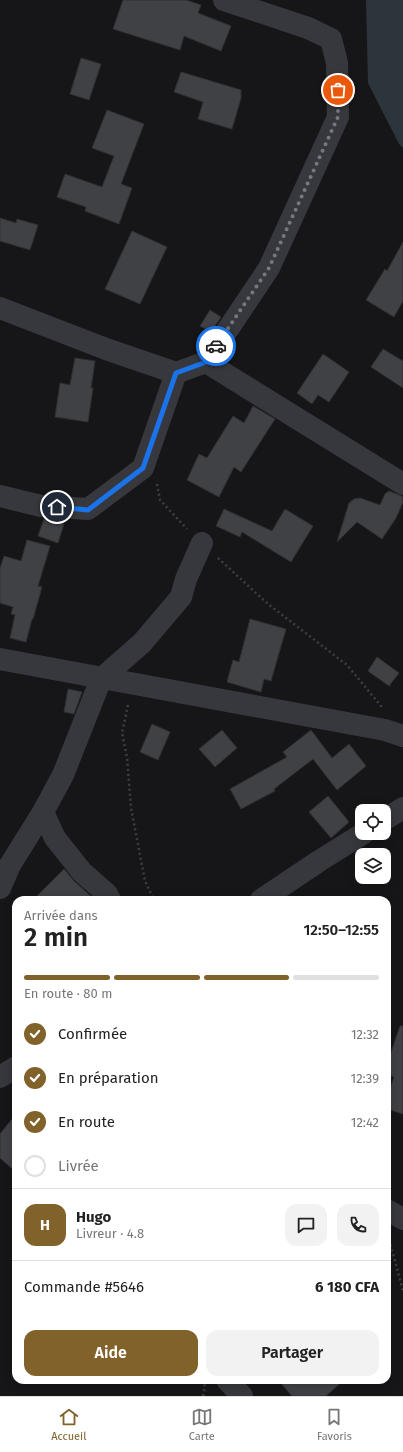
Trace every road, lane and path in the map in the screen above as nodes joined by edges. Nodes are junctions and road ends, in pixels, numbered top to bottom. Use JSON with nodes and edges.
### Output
{"nodes":[{"id":1,"x":224,"y":0,"type":"edge"},
{"id":2,"x":0,"y":308,"type":"edge"},
{"id":3,"x":206,"y":362,"type":"junction"},
{"id":4,"x":176,"y":373,"type":"junction"},
{"id":5,"x":149,"y":451,"type":"junction"},
{"id":6,"x":403,"y":484,"type":"edge"},
{"id":7,"x":0,"y":496,"type":"edge"},
{"id":8,"x":202,"y":543,"type":"junction"},
{"id":9,"x":0,"y":659,"type":"edge"},
{"id":10,"x":102,"y":679,"type":"junction"},
{"id":11,"x":132,"y":684,"type":"junction"},
{"id":12,"x":397,"y":730,"type":"edge"},
{"id":13,"x":403,"y":808,"type":"edge"},
{"id":14,"x":43,"y":812,"type":"junction"},
{"id":15,"x":391,"y":816,"type":"edge"},
{"id":16,"x":355,"y":839,"type":"edge"},
{"id":17,"x":0,"y":888,"type":"edge"},
{"id":18,"x":108,"y":896,"type":"edge"},
{"id":19,"x":152,"y":896,"type":"edge"},
{"id":20,"x":268,"y":896,"type":"edge"},
{"id":21,"x":391,"y":1212,"type":"edge"},
{"id":22,"x":403,"y":1219,"type":"edge"},
{"id":23,"x":391,"y":1245,"type":"edge"},
{"id":24,"x":403,"y":1291,"type":"edge"},
{"id":25,"x":205,"y":1384,"type":"edge"},
{"id":26,"x":231,"y":1384,"type":"edge"},
{"id":27,"x":203,"y":1396,"type":"edge"},
{"id":28,"x":242,"y":1396,"type":"edge"}],
"edges":[{"from":1,"to":3,"type":"street"},
{"from":2,"to":4,"type":"street"},
{"from":3,"to":4,"type":"street"},
{"from":3,"to":6,"type":"street"},
{"from":4,"to":5,"type":"street"},
{"from":5,"to":7,"type":"street"},
{"from":5,"to":8,"type":"path"},
{"from":8,"to":10,"type":"street"},
{"from":8,"to":12,"type":"path"},
{"from":9,"to":10,"type":"street"},
{"from":10,"to":11,"type":"street"},
{"from":10,"to":14,"type":"street"},
{"from":11,"to":12,"type":"street"},
{"from":11,"to":19,"type":"path"},
{"from":13,"to":15,"type":"street"},
{"from":14,"to":17,"type":"street"},
{"from":14,"to":18,"type":"street"},
{"from":16,"to":20,"type":"street"},
{"from":21,"to":22,"type":"street"},
{"from":23,"to":24,"type":"path"},
{"from":25,"to":27,"type":"path"},
{"from":26,"to":28,"type":"street"}]}
